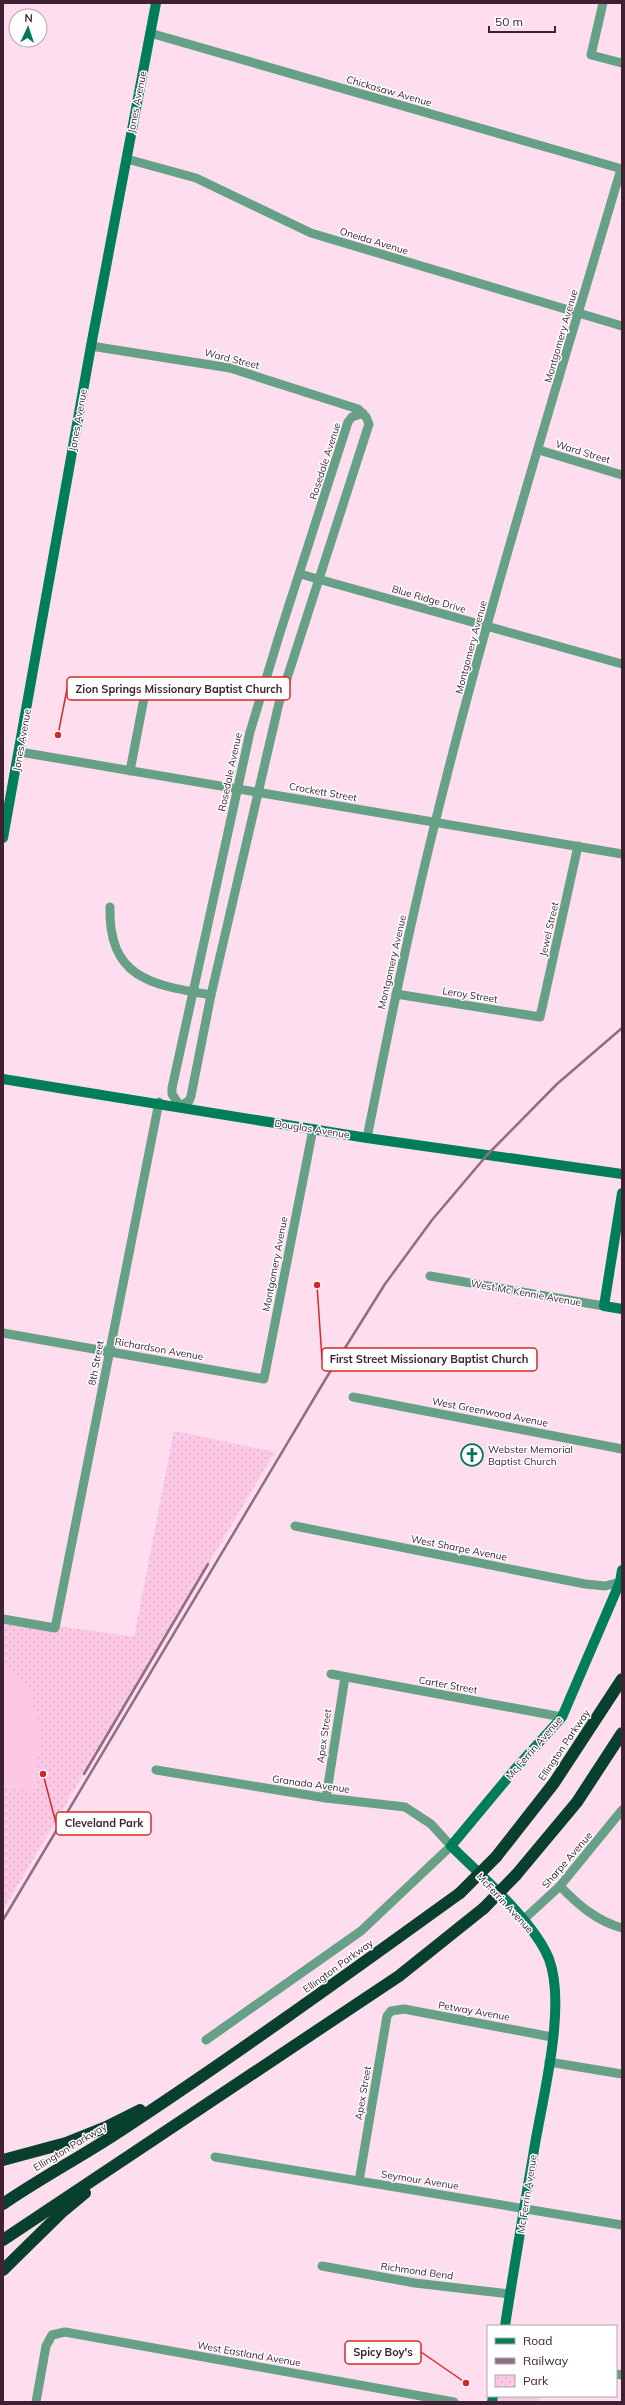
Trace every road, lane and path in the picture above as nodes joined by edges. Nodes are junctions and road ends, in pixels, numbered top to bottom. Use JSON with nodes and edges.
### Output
{"nodes":[{"id":1,"x":156,"y":3,"type":"edge"},
{"id":2,"x":602,"y":3,"type":"edge"},
{"id":3,"x":150,"y":34,"type":"junction"},
{"id":4,"x":622,"y":62,"type":"edge"},
{"id":5,"x":127,"y":159,"type":"junction"},
{"id":6,"x":622,"y":169,"type":"edge"},
{"id":7,"x":578,"y":314,"type":"junction"},
{"id":8,"x":622,"y":326,"type":"edge"},
{"id":9,"x":91,"y":346,"type":"junction"},
{"id":10,"x":363,"y":413,"type":"junction"},
{"id":11,"x":538,"y":450,"type":"junction"},
{"id":12,"x":622,"y":475,"type":"edge"},
{"id":13,"x":300,"y":574,"type":"junction"},
{"id":14,"x":317,"y":579,"type":"junction"},
{"id":15,"x":487,"y":627,"type":"junction"},
{"id":16,"x":622,"y":664,"type":"edge"},
{"id":17,"x":145,"y":693,"type":"dead end"},
{"id":18,"x":20,"y":752,"type":"junction"},
{"id":19,"x":130,"y":770,"type":"junction"},
{"id":20,"x":238,"y":788,"type":"junction"},
{"id":21,"x":258,"y":792,"type":"junction"},
{"id":22,"x":435,"y":823,"type":"junction"},
{"id":23,"x":3,"y":838,"type":"edge"},
{"id":24,"x":578,"y":846,"type":"junction"},
{"id":25,"x":622,"y":854,"type":"edge"},
{"id":26,"x":110,"y":907,"type":"dead end"},
{"id":27,"x":192,"y":992,"type":"junction"},
{"id":28,"x":396,"y":994,"type":"junction"},
{"id":29,"x":211,"y":996,"type":"junction"},
{"id":30,"x":540,"y":1017,"type":"joint"},
{"id":31,"x":3,"y":1079,"type":"edge"},
{"id":32,"x":159,"y":1102,"type":"junction"},
{"id":33,"x":180,"y":1106,"type":"junction"},
{"id":34,"x":313,"y":1129,"type":"junction"},
{"id":35,"x":367,"y":1138,"type":"junction"},
{"id":36,"x":622,"y":1174,"type":"edge"},
{"id":37,"x":622,"y":1193,"type":"edge"},
{"id":38,"x":430,"y":1276,"type":"dead end"},
{"id":39,"x":604,"y":1306,"type":"junction"},
{"id":40,"x":622,"y":1309,"type":"edge"},
{"id":41,"x":3,"y":1333,"type":"edge"},
{"id":42,"x":110,"y":1352,"type":"junction"},
{"id":43,"x":264,"y":1379,"type":"joint"},
{"id":44,"x":354,"y":1397,"type":"dead end"},
{"id":45,"x":622,"y":1449,"type":"edge"},
{"id":46,"x":295,"y":1526,"type":"dead end"},
{"id":47,"x":622,"y":1570,"type":"edge"},
{"id":48,"x":620,"y":1582,"type":"junction"},
{"id":49,"x":3,"y":1619,"type":"edge"},
{"id":50,"x":331,"y":1674,"type":"dead end"},
{"id":51,"x":345,"y":1677,"type":"junction"},
{"id":52,"x":622,"y":1679,"type":"edge"},
{"id":53,"x":562,"y":1717,"type":"junction"},
{"id":54,"x":622,"y":1733,"type":"edge"},
{"id":55,"x":156,"y":1770,"type":"dead end"},
{"id":56,"x":326,"y":1798,"type":"junction"},
{"id":57,"x":622,"y":1810,"type":"edge"},
{"id":58,"x":619,"y":1820,"type":"edge"},
{"id":59,"x":451,"y":1846,"type":"junction"},
{"id":60,"x":560,"y":1886,"type":"junction"},
{"id":61,"x":523,"y":1920,"type":"junction"},
{"id":62,"x":622,"y":1928,"type":"edge"},
{"id":63,"x":391,"y":2011,"type":"joint"},
{"id":64,"x":552,"y":2037,"type":"junction"},
{"id":65,"x":206,"y":2040,"type":"dead end"},
{"id":66,"x":549,"y":2062,"type":"junction"},
{"id":67,"x":622,"y":2074,"type":"edge"},
{"id":68,"x":182,"y":2088,"type":"junction"},
{"id":69,"x":129,"y":2157,"type":"junction"},
{"id":70,"x":215,"y":2157,"type":"dead end"},
{"id":71,"x":3,"y":2160,"type":"edge"},
{"id":72,"x":359,"y":2181,"type":"junction"},
{"id":73,"x":3,"y":2204,"type":"edge"},
{"id":74,"x":524,"y":2208,"type":"junction"},
{"id":75,"x":622,"y":2225,"type":"edge"},
{"id":76,"x":3,"y":2240,"type":"edge"},
{"id":77,"x":322,"y":2266,"type":"dead end"},
{"id":78,"x":3,"y":2270,"type":"edge"},
{"id":79,"x":510,"y":2294,"type":"junction"},
{"id":80,"x":505,"y":2325,"type":"edge"},
{"id":81,"x":36,"y":2402,"type":"edge"},
{"id":82,"x":454,"y":2402,"type":"edge"}],
"edges":[{"from":1,"to":3,"type":"street","name":"Jones Avenue"},
{"from":2,"to":4,"type":"street"},
{"from":3,"to":5,"type":"street","name":"Jones Avenue"},
{"from":3,"to":6,"type":"street","name":"Chickasaw Avenue"},
{"from":5,"to":7,"type":"street","name":"Oneida Avenue"},
{"from":5,"to":9,"type":"street","name":"Jones Avenue"},
{"from":6,"to":7,"type":"street","name":"Montgomery Avenue"},
{"from":7,"to":8,"type":"street","name":"Oneida Avenue"},
{"from":7,"to":11,"type":"street","name":"Montgomery Avenue"},
{"from":9,"to":10,"type":"street","name":"Ward Street"},
{"from":9,"to":18,"type":"street","name":"Jones Avenue"},
{"from":10,"to":13,"type":"street","name":"Rosedale Avenue"},
{"from":10,"to":14,"type":"street"},
{"from":11,"to":12,"type":"street","name":"Ward Street"},
{"from":11,"to":15,"type":"street","name":"Montgomery Avenue"},
{"from":13,"to":14,"type":"street","name":"Blue Ridge Drive"},
{"from":13,"to":20,"type":"street","name":"Rosedale Avenue"},
{"from":14,"to":15,"type":"street","name":"Blue Ridge Drive"},
{"from":14,"to":21,"type":"street"},
{"from":15,"to":16,"type":"street","name":"Blue Ridge Drive"},
{"from":15,"to":22,"type":"street","name":"Montgomery Avenue"},
{"from":17,"to":19,"type":"street"},
{"from":18,"to":19,"type":"street","name":"Crockett Street"},
{"from":18,"to":23,"type":"street","name":"Jones Avenue"},
{"from":19,"to":20,"type":"street","name":"Crockett Street"},
{"from":20,"to":21,"type":"street","name":"Crockett Street"},
{"from":20,"to":27,"type":"street","name":"Rosedale Avenue"},
{"from":21,"to":22,"type":"street","name":"Crockett Street"},
{"from":21,"to":29,"type":"street"},
{"from":22,"to":24,"type":"street","name":"Crockett Street"},
{"from":22,"to":28,"type":"street","name":"Montgomery Avenue"},
{"from":24,"to":25,"type":"street","name":"Crockett Street"},
{"from":24,"to":30,"type":"street","name":"Jewel Street"},
{"from":26,"to":27,"type":"street"},
{"from":27,"to":29,"type":"street"},
{"from":27,"to":33,"type":"street","name":"Rosedale Avenue"},
{"from":28,"to":30,"type":"street","name":"Leroy Street"},
{"from":28,"to":35,"type":"street","name":"Montgomery Avenue"},
{"from":29,"to":33,"type":"street"},
{"from":31,"to":32,"type":"street","name":"Douglas Avenue"},
{"from":32,"to":33,"type":"street","name":"Douglas Avenue"},
{"from":32,"to":42,"type":"street","name":"8th Street"},
{"from":33,"to":34,"type":"street","name":"Douglas Avenue"},
{"from":34,"to":35,"type":"street","name":"Douglas Avenue"},
{"from":34,"to":43,"type":"street","name":"Montgomery Avenue"},
{"from":35,"to":36,"type":"street","name":"Douglas Avenue"},
{"from":37,"to":39,"type":"street"},
{"from":38,"to":39,"type":"street","name":"West Mc Kennie Avenue"},
{"from":39,"to":40,"type":"street","name":"West Mc Kennie Avenue"},
{"from":41,"to":42,"type":"street","name":"Richardson Avenue"},
{"from":42,"to":43,"type":"street","name":"Richardson Avenue"},
{"from":42,"to":49,"type":"street","name":"8th Street"},
{"from":44,"to":45,"type":"street","name":"West Greenwood Avenue"},
{"from":46,"to":48,"type":"street","name":"West Sharpe Avenue"},
{"from":47,"to":48,"type":"street","name":"Mc Ferrin Avenue"},
{"from":48,"to":53,"type":"street","name":"Mc Ferrin Avenue"},
{"from":50,"to":51,"type":"street","name":"Carter Street"},
{"from":51,"to":53,"type":"street","name":"Carter Street"},
{"from":51,"to":56,"type":"street","name":"Apex Street"},
{"from":52,"to":68,"type":"highway","name":"Ellington Parkway","bridge":true},
{"from":53,"to":59,"type":"street","name":"Mc Ferrin Avenue"},
{"from":54,"to":69,"type":"highway","bridge":true},
{"from":55,"to":56,"type":"street","name":"Granada Avenue"},
{"from":56,"to":59,"type":"street","name":"Granada Avenue"},
{"from":57,"to":58,"type":"street","name":"Sharpe Avenue"},
{"from":58,"to":60,"type":"street","name":"Sharpe Avenue"},
{"from":59,"to":61,"type":"street","name":"McFerrin Avenue"},
{"from":59,"to":65,"type":"street"},
{"from":60,"to":61,"type":"street","name":"Sharpe Avenue"},
{"from":60,"to":62,"type":"street"},
{"from":61,"to":64,"type":"street","name":"McFerrin Avenue"},
{"from":63,"to":64,"type":"street","name":"Petway Avenue"},
{"from":63,"to":72,"type":"street","name":"Apex Street"},
{"from":64,"to":66,"type":"street","name":"McFerrin Avenue"},
{"from":66,"to":67,"type":"street"},
{"from":66,"to":74,"type":"street","name":"Mc Ferrin Avenue"},
{"from":68,"to":71,"type":"highway"},
{"from":68,"to":73,"type":"highway","name":"Ellington Parkway"},
{"from":69,"to":76,"type":"highway"},
{"from":69,"to":78,"type":"highway"},
{"from":70,"to":72,"type":"street","name":"Seymour Avenue"},
{"from":72,"to":74,"type":"street","name":"Seymour Avenue"},
{"from":74,"to":75,"type":"street","name":"Seymour Avenue"},
{"from":74,"to":79,"type":"street","name":"Mc Ferrin Avenue"},
{"from":77,"to":79,"type":"street","name":"Richmond Bend"},
{"from":79,"to":80,"type":"street","name":"Mc Ferrin Avenue"},
{"from":81,"to":82,"type":"street","name":"West Eastland Avenue"}]}
